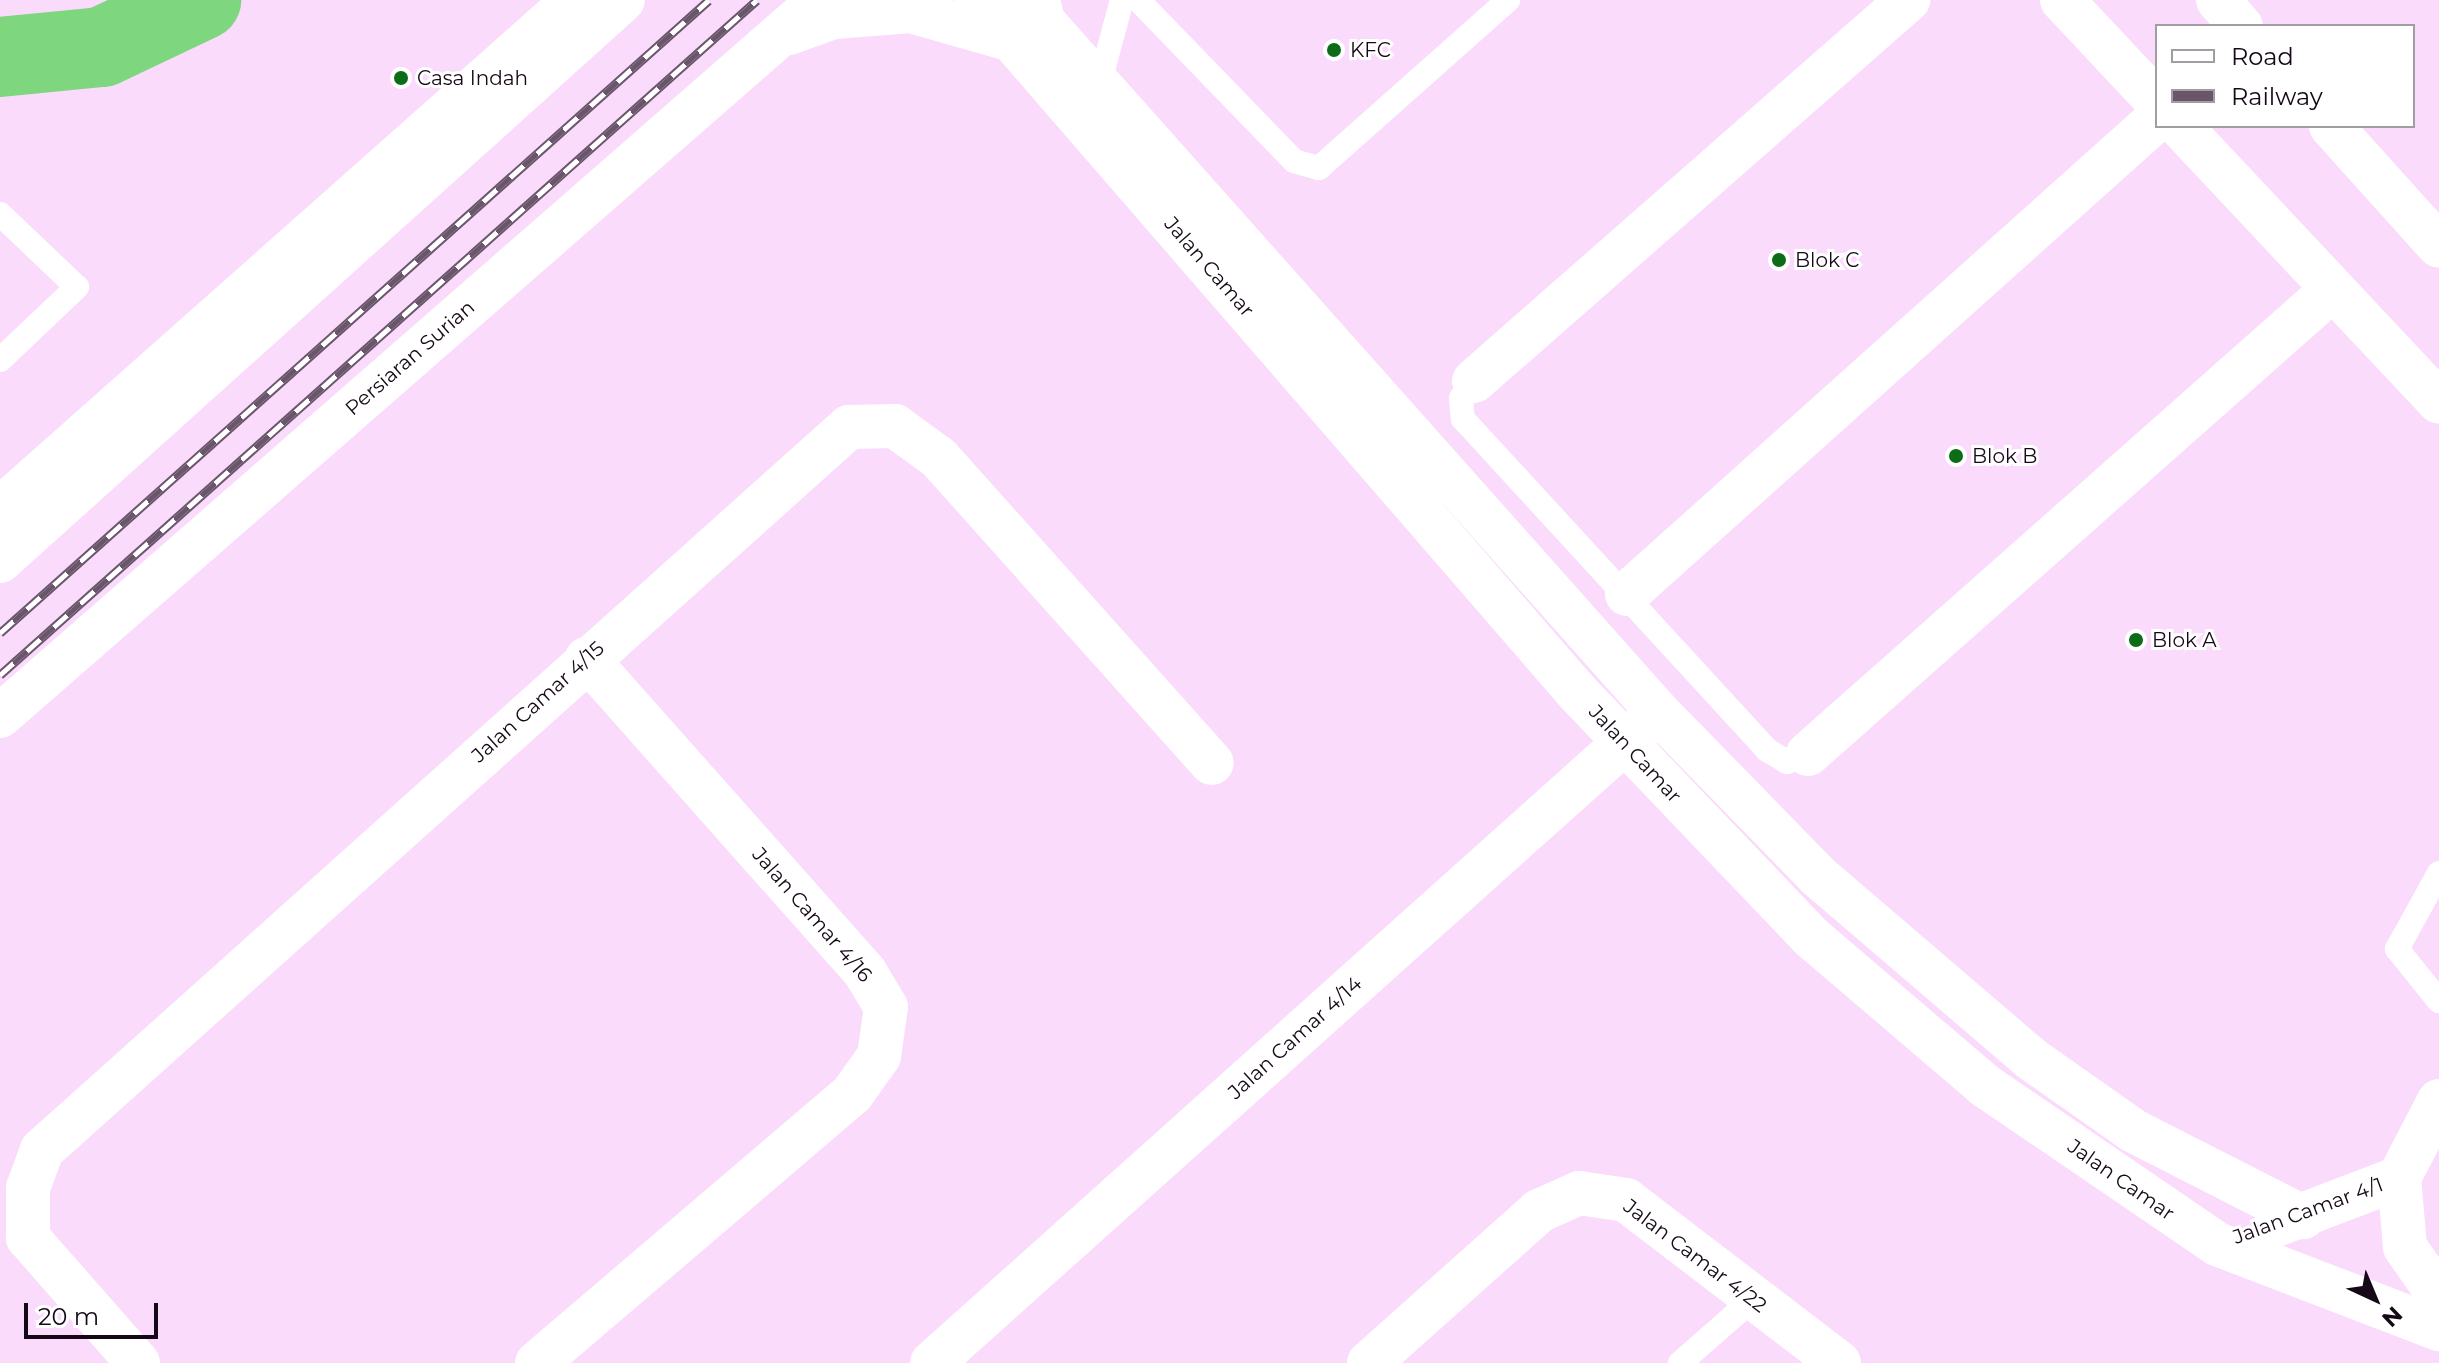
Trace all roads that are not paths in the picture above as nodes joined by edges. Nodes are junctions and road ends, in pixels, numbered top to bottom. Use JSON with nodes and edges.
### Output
{"nodes":[{"id":1,"x":574,"y":0,"type":"edge"},
{"id":2,"x":623,"y":0,"type":"edge"},
{"id":3,"x":820,"y":0,"type":"edge"},
{"id":4,"x":977,"y":0,"type":"edge"},
{"id":5,"x":1122,"y":0,"type":"edge"},
{"id":6,"x":1138,"y":0,"type":"edge"},
{"id":7,"x":1508,"y":0,"type":"edge"},
{"id":8,"x":1908,"y":0,"type":"edge"},
{"id":9,"x":2062,"y":0,"type":"edge"},
{"id":10,"x":2218,"y":0,"type":"edge"},
{"id":11,"x":1029,"y":15,"type":"edge"},
{"id":12,"x":2239,"y":24,"type":"edge"},
{"id":13,"x":780,"y":36,"type":"junction"},
{"id":14,"x":1099,"y":85,"type":"junction"},
{"id":15,"x":2155,"y":99,"type":"edge"},
{"id":16,"x":2155,"y":121,"type":"edge"},
{"id":17,"x":2182,"y":128,"type":"edge"},
{"id":18,"x":2333,"y":128,"type":"edge"},
{"id":19,"x":0,"y":214,"type":"edge"},
{"id":20,"x":2439,"y":246,"type":"edge"},
{"id":21,"x":2333,"y":289,"type":"junction"},
{"id":22,"x":0,"y":360,"type":"edge"},
{"id":23,"x":1474,"y":381,"type":"joint"},
{"id":24,"x":2439,"y":402,"type":"edge"},
{"id":25,"x":0,"y":509,"type":"edge"},
{"id":26,"x":0,"y":561,"type":"edge"},
{"id":27,"x":1627,"y":594,"type":"junction"},
{"id":28,"x":587,"y":659,"type":"junction"},
{"id":29,"x":43,"y":677,"type":"junction"},
{"id":30,"x":1658,"y":712,"type":"junction"},
{"id":31,"x":0,"y":716,"type":"edge"},
{"id":32,"x":0,"y":733,"type":"edge"},
{"id":33,"x":1624,"y":743,"type":"junction"},
{"id":34,"x":1808,"y":754,"type":"joint"},
{"id":35,"x":1212,"y":763,"type":"dead end"},
{"id":36,"x":2439,"y":873,"type":"edge"},
{"id":37,"x":2439,"y":1001,"type":"edge"},
{"id":38,"x":2439,"y":1101,"type":"edge"},
{"id":39,"x":2399,"y":1178,"type":"junction"},
{"id":40,"x":2303,"y":1217,"type":"junction"},
{"id":41,"x":2217,"y":1244,"type":"junction"},
{"id":42,"x":2439,"y":1296,"type":"edge"},
{"id":43,"x":1753,"y":1299,"type":"junction"},
{"id":44,"x":2439,"y":1329,"type":"edge"},
{"id":45,"x":138,"y":1363,"type":"edge"},
{"id":46,"x":537,"y":1363,"type":"edge"},
{"id":47,"x":932,"y":1363,"type":"edge"},
{"id":48,"x":1369,"y":1363,"type":"edge"},
{"id":49,"x":1680,"y":1363,"type":"edge"},
{"id":50,"x":1839,"y":1363,"type":"edge"}],
"edges":[{"from":1,"to":25,"type":"street"},
{"from":2,"to":26,"type":"street"},
{"from":3,"to":13,"type":"street","name":"Persiaran Surian"},
{"from":4,"to":11,"type":"street","name":"Jalan Camar"},
{"from":5,"to":14,"type":"lane"},
{"from":6,"to":7,"type":"lane"},
{"from":8,"to":23,"type":"street"},
{"from":9,"to":15,"type":"street"},
{"from":10,"to":12,"type":"street"},
{"from":11,"to":13,"type":"street"},
{"from":11,"to":14,"type":"street","name":"Jalan Camar"},
{"from":11,"to":33,"type":"street","name":"Jalan Camar"},
{"from":13,"to":29,"type":"street","name":"Persiaran Surian"},
{"from":14,"to":30,"type":"street","name":"Jalan Camar"},
{"from":16,"to":27,"type":"street"},
{"from":17,"to":21,"type":"street"},
{"from":18,"to":20,"type":"street"},
{"from":19,"to":22,"type":"lane"},
{"from":21,"to":24,"type":"street"},
{"from":21,"to":34,"type":"street"},
{"from":23,"to":27,"type":"lane"},
{"from":27,"to":34,"type":"lane"},
{"from":28,"to":35,"type":"street","name":"Jalan Camar 4/15"},
{"from":28,"to":45,"type":"street","name":"Jalan Camar 4/15"},
{"from":28,"to":46,"type":"street","name":"Jalan Camar 4/16"},
{"from":29,"to":31,"type":"street","name":"Persiaran Surian"},
{"from":29,"to":32,"type":"street"},
{"from":30,"to":33,"type":"street","name":"Jalan Camar 4/14"},
{"from":30,"to":40,"type":"street","name":"Jalan Camar"},
{"from":33,"to":41,"type":"street","name":"Jalan Camar"},
{"from":33,"to":47,"type":"street","name":"Jalan Camar 4/14"},
{"from":36,"to":37,"type":"lane"},
{"from":38,"to":39,"type":"street","name":"Jalan Camar 4/1"},
{"from":39,"to":40,"type":"street","name":"Jalan Camar 4/1"},
{"from":39,"to":42,"type":"street","name":"Jalan Camar 4/1"},
{"from":40,"to":41,"type":"street","name":"Jalan Camar 4/1"},
{"from":41,"to":44,"type":"street","name":"Jalan Camar"},
{"from":43,"to":48,"type":"street","name":"Jalan Camar 4/22"},
{"from":43,"to":49,"type":"lane"},
{"from":43,"to":50,"type":"street","name":"Jalan Camar 4/22"}]}
